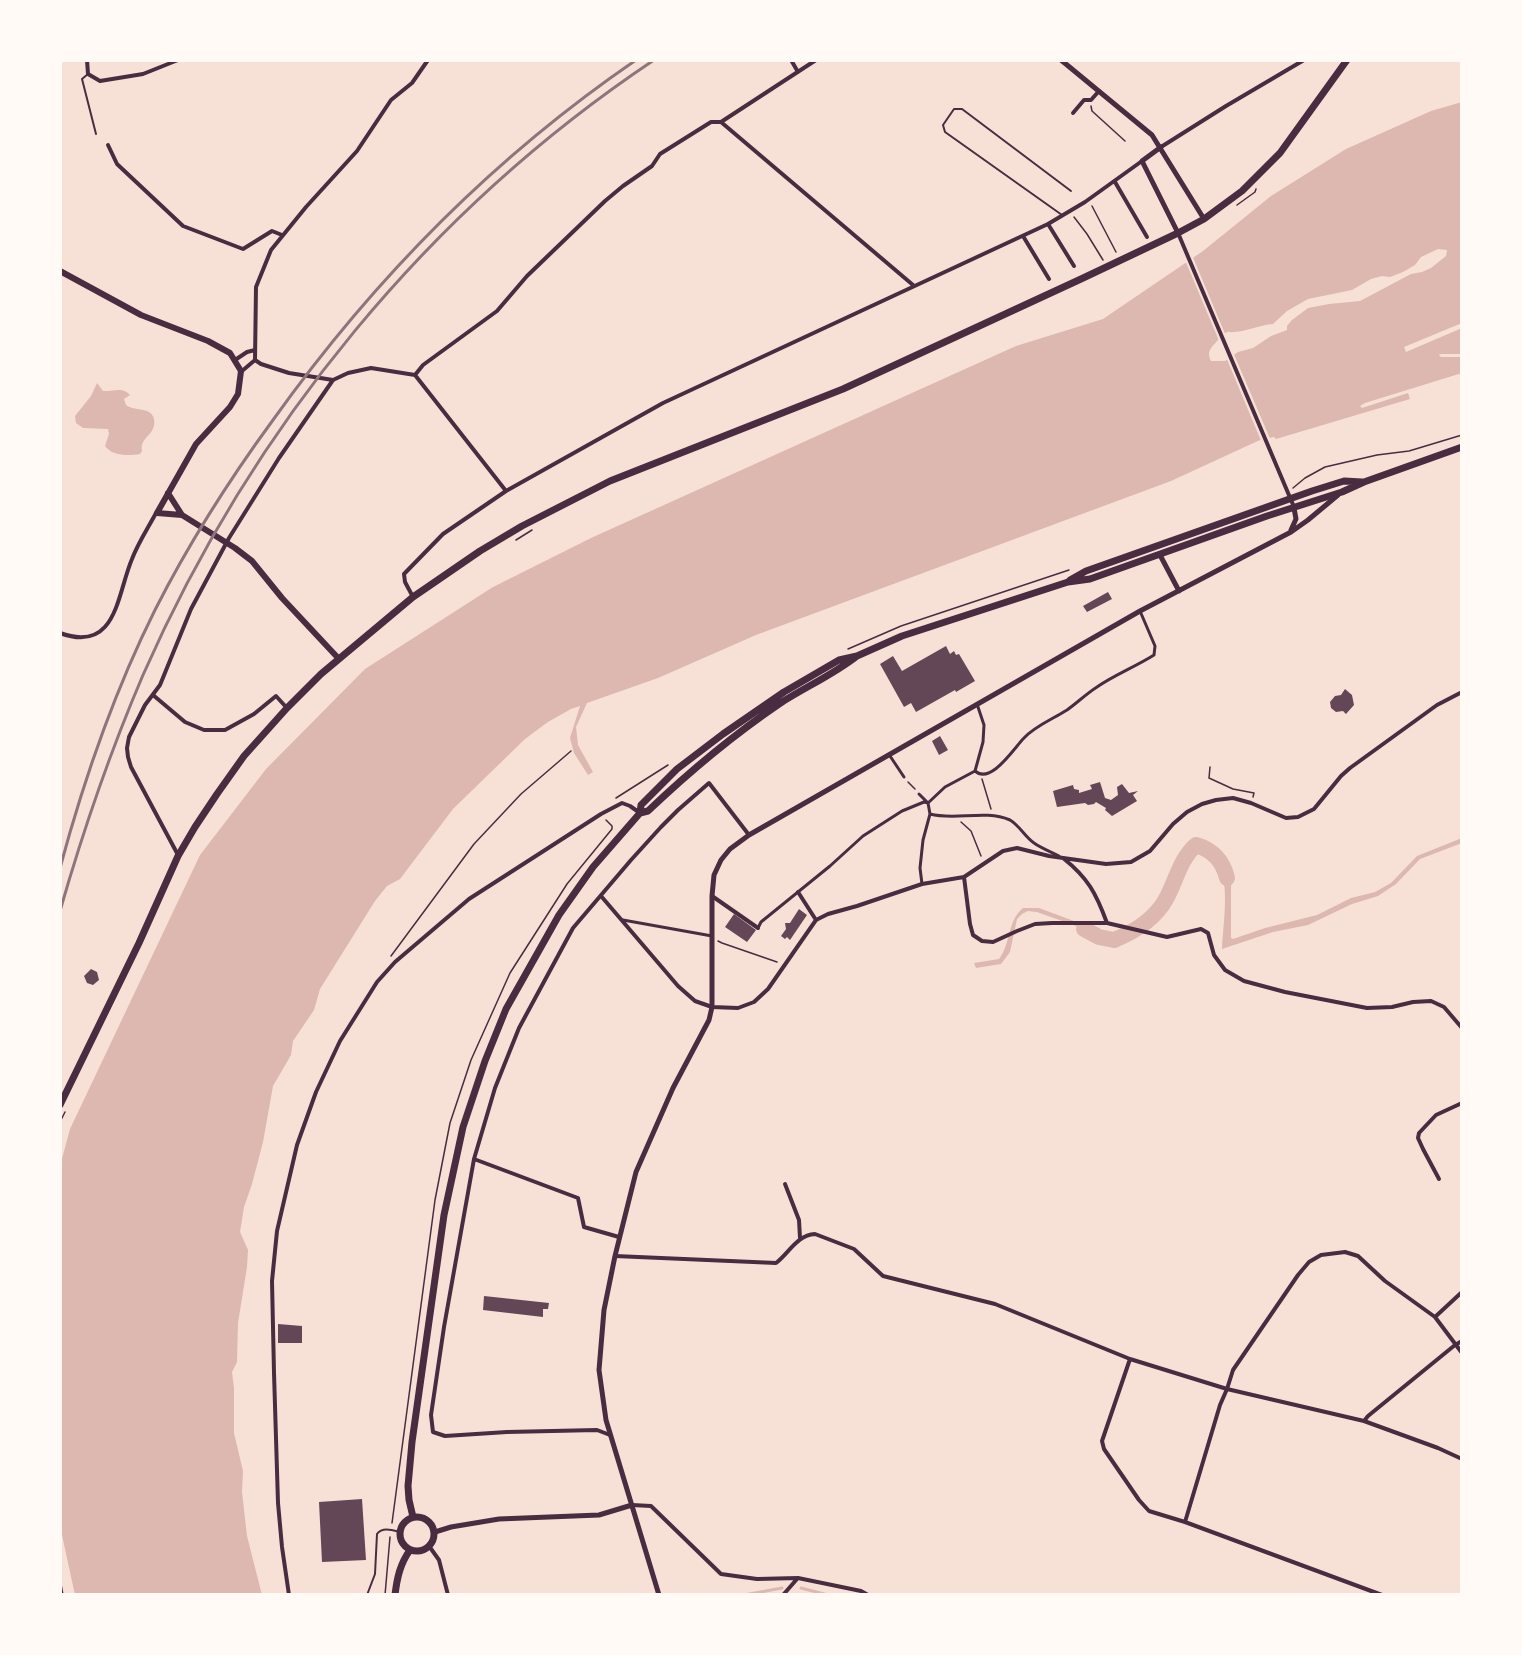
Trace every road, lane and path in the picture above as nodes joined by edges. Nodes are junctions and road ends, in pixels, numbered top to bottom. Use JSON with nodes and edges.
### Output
{"nodes":[{"id":1,"x":87,"y":60,"type":"edge"},
{"id":2,"x":178,"y":60,"type":"edge"},
{"id":3,"x":428,"y":60,"type":"edge"},
{"id":4,"x":790,"y":60,"type":"edge"},
{"id":5,"x":816,"y":60,"type":"edge"},
{"id":6,"x":1061,"y":60,"type":"edge"},
{"id":7,"x":1304,"y":60,"type":"edge"},
{"id":8,"x":1347,"y":60,"type":"edge"},
{"id":9,"x":798,"y":72,"type":"junction"},
{"id":10,"x":88,"y":74,"type":"junction"},
{"id":11,"x":1099,"y":91,"type":"junction"},
{"id":12,"x":1091,"y":100,"type":"junction"},
{"id":13,"x":1073,"y":113,"type":"dead end"},
{"id":14,"x":722,"y":122,"type":"junction"},
{"id":15,"x":96,"y":134,"type":"dead end"},
{"id":16,"x":1125,"y":141,"type":"dead end"},
{"id":17,"x":108,"y":145,"type":"dead end"},
{"id":18,"x":1161,"y":147,"type":"junction"},
{"id":19,"x":1142,"y":161,"type":"junction"},
{"id":20,"x":1115,"y":182,"type":"junction"},
{"id":21,"x":1071,"y":191,"type":"dead end"},
{"id":22,"x":1089,"y":200,"type":"junction"},
{"id":23,"x":1070,"y":211,"type":"junction"},
{"id":24,"x":1062,"y":215,"type":"junction"},
{"id":25,"x":1204,"y":219,"type":"junction"},
{"id":26,"x":1048,"y":224,"type":"junction"},
{"id":27,"x":1178,"y":233,"type":"junction"},
{"id":28,"x":282,"y":235,"type":"junction"},
{"id":29,"x":1023,"y":236,"type":"junction"},
{"id":30,"x":1147,"y":237,"type":"dead end"},
{"id":31,"x":1115,"y":250,"type":"dead end"},
{"id":32,"x":1101,"y":257,"type":"dead end"},
{"id":33,"x":1074,"y":266,"type":"dead end"},
{"id":34,"x":60,"y":271,"type":"edge"},
{"id":35,"x":1049,"y":279,"type":"dead end"},
{"id":36,"x":913,"y":285,"type":"junction"},
{"id":37,"x":255,"y":350,"type":"junction"},
{"id":38,"x":235,"y":360,"type":"junction"},
{"id":39,"x":255,"y":360,"type":"junction"},
{"id":40,"x":241,"y":371,"type":"junction"},
{"id":41,"x":415,"y":375,"type":"junction"},
{"id":42,"x":333,"y":380,"type":"junction"},
{"id":43,"x":1462,"y":435,"type":"edge"},
{"id":44,"x":1462,"y":447,"type":"edge"},
{"id":45,"x":1364,"y":482,"type":"junction"},
{"id":46,"x":1293,"y":488,"type":"dead end"},
{"id":47,"x":506,"y":491,"type":"junction"},
{"id":48,"x":1342,"y":492,"type":"junction"},
{"id":49,"x":168,"y":493,"type":"junction"},
{"id":50,"x":1291,"y":499,"type":"junction"},
{"id":51,"x":1294,"y":508,"type":"junction"},
{"id":52,"x":157,"y":513,"type":"junction"},
{"id":53,"x":182,"y":516,"type":"junction"},
{"id":54,"x":1291,"y":532,"type":"junction"},
{"id":55,"x":1160,"y":555,"type":"junction"},
{"id":56,"x":1071,"y":570,"type":"dead end"},
{"id":57,"x":1068,"y":582,"type":"junction"},
{"id":58,"x":1179,"y":591,"type":"junction"},
{"id":59,"x":413,"y":597,"type":"junction"},
{"id":60,"x":1140,"y":612,"type":"junction"},
{"id":61,"x":60,"y":633,"type":"edge"},
{"id":62,"x":845,"y":651,"type":"dead end"},
{"id":63,"x":339,"y":659,"type":"junction"},
{"id":64,"x":1462,"y":692,"type":"edge"},
{"id":65,"x":153,"y":696,"type":"junction"},
{"id":66,"x":977,"y":704,"type":"junction"},
{"id":67,"x":287,"y":708,"type":"junction"},
{"id":68,"x":571,"y":751,"type":"dead end"},
{"id":69,"x":889,"y":754,"type":"junction"},
{"id":70,"x":672,"y":763,"type":"dead end"},
{"id":71,"x":1210,"y":767,"type":"dead end"},
{"id":72,"x":975,"y":771,"type":"junction"},
{"id":73,"x":986,"y":774,"type":"junction"},
{"id":74,"x":904,"y":777,"type":"joint"},
{"id":75,"x":920,"y":795,"type":"joint"},
{"id":76,"x":608,"y":803,"type":"dead end"},
{"id":77,"x":927,"y":803,"type":"junction"},
{"id":78,"x":1251,"y":803,"type":"junction"},
{"id":79,"x":640,"y":813,"type":"junction"},
{"id":80,"x":601,"y":814,"type":"junction"},
{"id":81,"x":930,"y":814,"type":"junction"},
{"id":82,"x":953,"y":816,"type":"junction"},
{"id":83,"x":994,"y":816,"type":"junction"},
{"id":84,"x":749,"y":835,"type":"junction"},
{"id":85,"x":178,"y":856,"type":"junction"},
{"id":86,"x":1061,"y":857,"type":"junction"},
{"id":87,"x":984,"y":862,"type":"junction"},
{"id":88,"x":964,"y":877,"type":"junction"},
{"id":89,"x":922,"y":884,"type":"junction"},
{"id":90,"x":798,"y":892,"type":"junction"},
{"id":91,"x":601,"y":896,"type":"junction"},
{"id":92,"x":712,"y":896,"type":"junction"},
{"id":93,"x":622,"y":920,"type":"junction"},
{"id":94,"x":816,"y":920,"type":"junction"},
{"id":95,"x":1107,"y":923,"type":"junction"},
{"id":96,"x":758,"y":928,"type":"joint"},
{"id":97,"x":713,"y":936,"type":"junction"},
{"id":98,"x":391,"y":957,"type":"dead end"},
{"id":99,"x":777,"y":962,"type":"dead end"},
{"id":100,"x":712,"y":1006,"type":"junction"},
{"id":101,"x":1462,"y":1028,"type":"edge"},
{"id":102,"x":1462,"y":1103,"type":"edge"},
{"id":103,"x":63,"y":1106,"type":"edge"},
{"id":104,"x":60,"y":1122,"type":"edge"},
{"id":105,"x":474,"y":1159,"type":"junction"},
{"id":106,"x":1439,"y":1179,"type":"dead end"},
{"id":107,"x":784,"y":1184,"type":"dead end"},
{"id":108,"x":619,"y":1238,"type":"junction"},
{"id":109,"x":800,"y":1238,"type":"junction"},
{"id":110,"x":615,"y":1256,"type":"junction"},
{"id":111,"x":1461,"y":1292,"type":"edge"},
{"id":112,"x":1435,"y":1317,"type":"junction"},
{"id":113,"x":1462,"y":1341,"type":"edge"},
{"id":114,"x":1455,"y":1345,"type":"junction"},
{"id":115,"x":1462,"y":1353,"type":"edge"},
{"id":116,"x":1130,"y":1359,"type":"junction"},
{"id":117,"x":1227,"y":1389,"type":"junction"},
{"id":118,"x":1364,"y":1421,"type":"junction"},
{"id":119,"x":610,"y":1436,"type":"junction"},
{"id":120,"x":1462,"y":1459,"type":"edge"},
{"id":121,"x":632,"y":1505,"type":"junction"},
{"id":122,"x":413,"y":1517,"type":"junction"},
{"id":123,"x":1185,"y":1522,"type":"junction"},
{"id":124,"x":391,"y":1530,"type":"junction"},
{"id":125,"x":400,"y":1532,"type":"junction"},
{"id":126,"x":435,"y":1532,"type":"junction"},
{"id":127,"x":429,"y":1546,"type":"junction"},
{"id":128,"x":410,"y":1550,"type":"junction"},
{"id":129,"x":798,"y":1578,"type":"junction"},
{"id":130,"x":60,"y":1579,"type":"edge"},
{"id":131,"x":63,"y":1595,"type":"edge"},
{"id":132,"x":289,"y":1595,"type":"edge"},
{"id":133,"x":367,"y":1595,"type":"edge"},
{"id":134,"x":385,"y":1595,"type":"edge"},
{"id":135,"x":395,"y":1595,"type":"edge"},
{"id":136,"x":448,"y":1595,"type":"edge"},
{"id":137,"x":659,"y":1595,"type":"edge"},
{"id":138,"x":783,"y":1595,"type":"edge"},
{"id":139,"x":868,"y":1595,"type":"edge"},
{"id":140,"x":1382,"y":1595,"type":"edge"}],
"edges":[{"from":1,"to":10,"type":"street"},
{"from":2,"to":10,"type":"street"},
{"from":3,"to":28,"type":"street"},
{"from":4,"to":9,"type":"street"},
{"from":5,"to":9,"type":"street"},
{"from":6,"to":11,"type":"street"},
{"from":7,"to":18,"type":"street"},
{"from":8,"to":25,"type":"main road"},
{"from":9,"to":14,"type":"street"},
{"from":10,"to":15,"type":"lane"},
{"from":11,"to":12,"type":"street"},
{"from":11,"to":18,"type":"street"},
{"from":12,"to":13,"type":"street"},
{"from":12,"to":16,"type":"path"},
{"from":14,"to":36,"type":"street"},
{"from":14,"to":41,"type":"street"},
{"from":17,"to":28,"type":"street"},
{"from":18,"to":19,"type":"street"},
{"from":18,"to":25,"type":"street"},
{"from":19,"to":20,"type":"street"},
{"from":19,"to":27,"type":"street"},
{"from":20,"to":22,"type":"street"},
{"from":20,"to":30,"type":"street"},
{"from":21,"to":24,"type":"lane"},
{"from":22,"to":23,"type":"street"},
{"from":22,"to":31,"type":"path"},
{"from":23,"to":24,"type":"street"},
{"from":23,"to":32,"type":"path"},
{"from":24,"to":26,"type":"street"},
{"from":25,"to":27,"type":"main road"},
{"from":26,"to":29,"type":"street"},
{"from":26,"to":33,"type":"street"},
{"from":27,"to":50,"type":"street"},
{"from":27,"to":59,"type":"main road"},
{"from":28,"to":37,"type":"street"},
{"from":29,"to":35,"type":"street"},
{"from":29,"to":36,"type":"street"},
{"from":34,"to":38,"type":"main road"},
{"from":36,"to":47,"type":"street"},
{"from":37,"to":38,"type":"street"},
{"from":37,"to":39,"type":"street"},
{"from":38,"to":40,"type":"main road"},
{"from":39,"to":40,"type":"street"},
{"from":39,"to":42,"type":"street"},
{"from":40,"to":49,"type":"main road"},
{"from":41,"to":42,"type":"street"},
{"from":41,"to":47,"type":"street"},
{"from":42,"to":65,"type":"street"},
{"from":43,"to":46,"type":"path"},
{"from":44,"to":45,"type":"main road"},
{"from":45,"to":48,"type":"main road"},
{"from":45,"to":50,"type":"main road"},
{"from":47,"to":59,"type":"street"},
{"from":48,"to":51,"type":"main road"},
{"from":48,"to":54,"type":"street"},
{"from":49,"to":52,"type":"main road"},
{"from":49,"to":53,"type":"main road"},
{"from":50,"to":51,"type":"street"},
{"from":50,"to":57,"type":"main road"},
{"from":51,"to":54,"type":"street"},
{"from":51,"to":55,"type":"main road"},
{"from":52,"to":53,"type":"main road"},
{"from":52,"to":61,"type":"street"},
{"from":53,"to":63,"type":"main road"},
{"from":54,"to":58,"type":"street"},
{"from":55,"to":57,"type":"main road"},
{"from":55,"to":58,"type":"street"},
{"from":56,"to":62,"type":"path"},
{"from":57,"to":79,"type":"main road"},
{"from":58,"to":60,"type":"street"},
{"from":59,"to":63,"type":"main road"},
{"from":60,"to":66,"type":"street"},
{"from":60,"to":73,"type":"street"},
{"from":63,"to":67,"type":"main road"},
{"from":64,"to":78,"type":"street"},
{"from":65,"to":67,"type":"street"},
{"from":65,"to":85,"type":"street"},
{"from":66,"to":69,"type":"street"},
{"from":66,"to":72,"type":"street"},
{"from":67,"to":85,"type":"main road"},
{"from":68,"to":98,"type":"path"},
{"from":69,"to":74,"type":"street"},
{"from":69,"to":84,"type":"street"},
{"from":70,"to":76,"type":"path"},
{"from":71,"to":78,"type":"path"},
{"from":72,"to":73,"type":"street"},
{"from":72,"to":77,"type":"street"},
{"from":73,"to":83,"type":"path"},
{"from":74,"to":75,"type":"path"},
{"from":75,"to":77,"type":"street"},
{"from":77,"to":81,"type":"street"},
{"from":77,"to":90,"type":"street"},
{"from":78,"to":86,"type":"street"},
{"from":79,"to":80,"type":"street"},
{"from":79,"to":122,"type":"main road"},
{"from":80,"to":124,"type":"path"},
{"from":80,"to":132,"type":"street"},
{"from":81,"to":82,"type":"street"},
{"from":81,"to":89,"type":"street"},
{"from":82,"to":83,"type":"street"},
{"from":82,"to":87,"type":"path"},
{"from":83,"to":86,"type":"street"},
{"from":84,"to":91,"type":"street"},
{"from":84,"to":92,"type":"street"},
{"from":85,"to":103,"type":"main road"},
{"from":86,"to":87,"type":"street"},
{"from":86,"to":95,"type":"street"},
{"from":87,"to":88,"type":"street"},
{"from":88,"to":89,"type":"street"},
{"from":88,"to":95,"type":"street"},
{"from":89,"to":94,"type":"street"},
{"from":90,"to":94,"type":"street"},
{"from":90,"to":96,"type":"street"},
{"from":91,"to":93,"type":"street"},
{"from":91,"to":105,"type":"street"},
{"from":92,"to":96,"type":"street"},
{"from":92,"to":97,"type":"street"},
{"from":93,"to":97,"type":"street"},
{"from":93,"to":100,"type":"street"},
{"from":94,"to":100,"type":"street"},
{"from":95,"to":101,"type":"street"},
{"from":97,"to":99,"type":"path"},
{"from":97,"to":100,"type":"street"},
{"from":100,"to":108,"type":"street"},
{"from":102,"to":106,"type":"street"},
{"from":103,"to":104,"type":"path"},
{"from":105,"to":108,"type":"street"},
{"from":105,"to":119,"type":"street"},
{"from":107,"to":109,"type":"street"},
{"from":108,"to":110,"type":"street"},
{"from":109,"to":110,"type":"street"},
{"from":109,"to":116,"type":"street"},
{"from":110,"to":119,"type":"street"},
{"from":111,"to":112,"type":"street"},
{"from":112,"to":114,"type":"street"},
{"from":112,"to":117,"type":"street"},
{"from":113,"to":114,"type":"street"},
{"from":114,"to":115,"type":"street"},
{"from":114,"to":118,"type":"street"},
{"from":116,"to":117,"type":"street"},
{"from":116,"to":123,"type":"street"},
{"from":117,"to":118,"type":"street"},
{"from":117,"to":123,"type":"street"},
{"from":118,"to":120,"type":"street"},
{"from":119,"to":121,"type":"street"},
{"from":121,"to":126,"type":"street"},
{"from":121,"to":129,"type":"street"},
{"from":121,"to":137,"type":"street"},
{"from":122,"to":125,"type":"main road"},
{"from":122,"to":126,"type":"main road"},
{"from":123,"to":140,"type":"street"},
{"from":124,"to":125,"type":"lane"},
{"from":124,"to":133,"type":"lane"},
{"from":124,"to":134,"type":"path"},
{"from":125,"to":128,"type":"main road"},
{"from":126,"to":127,"type":"main road"},
{"from":127,"to":128,"type":"main road"},
{"from":127,"to":136,"type":"street"},
{"from":128,"to":135,"type":"main road"},
{"from":129,"to":138,"type":"street"},
{"from":129,"to":139,"type":"street"},
{"from":130,"to":131,"type":"path"}]}
